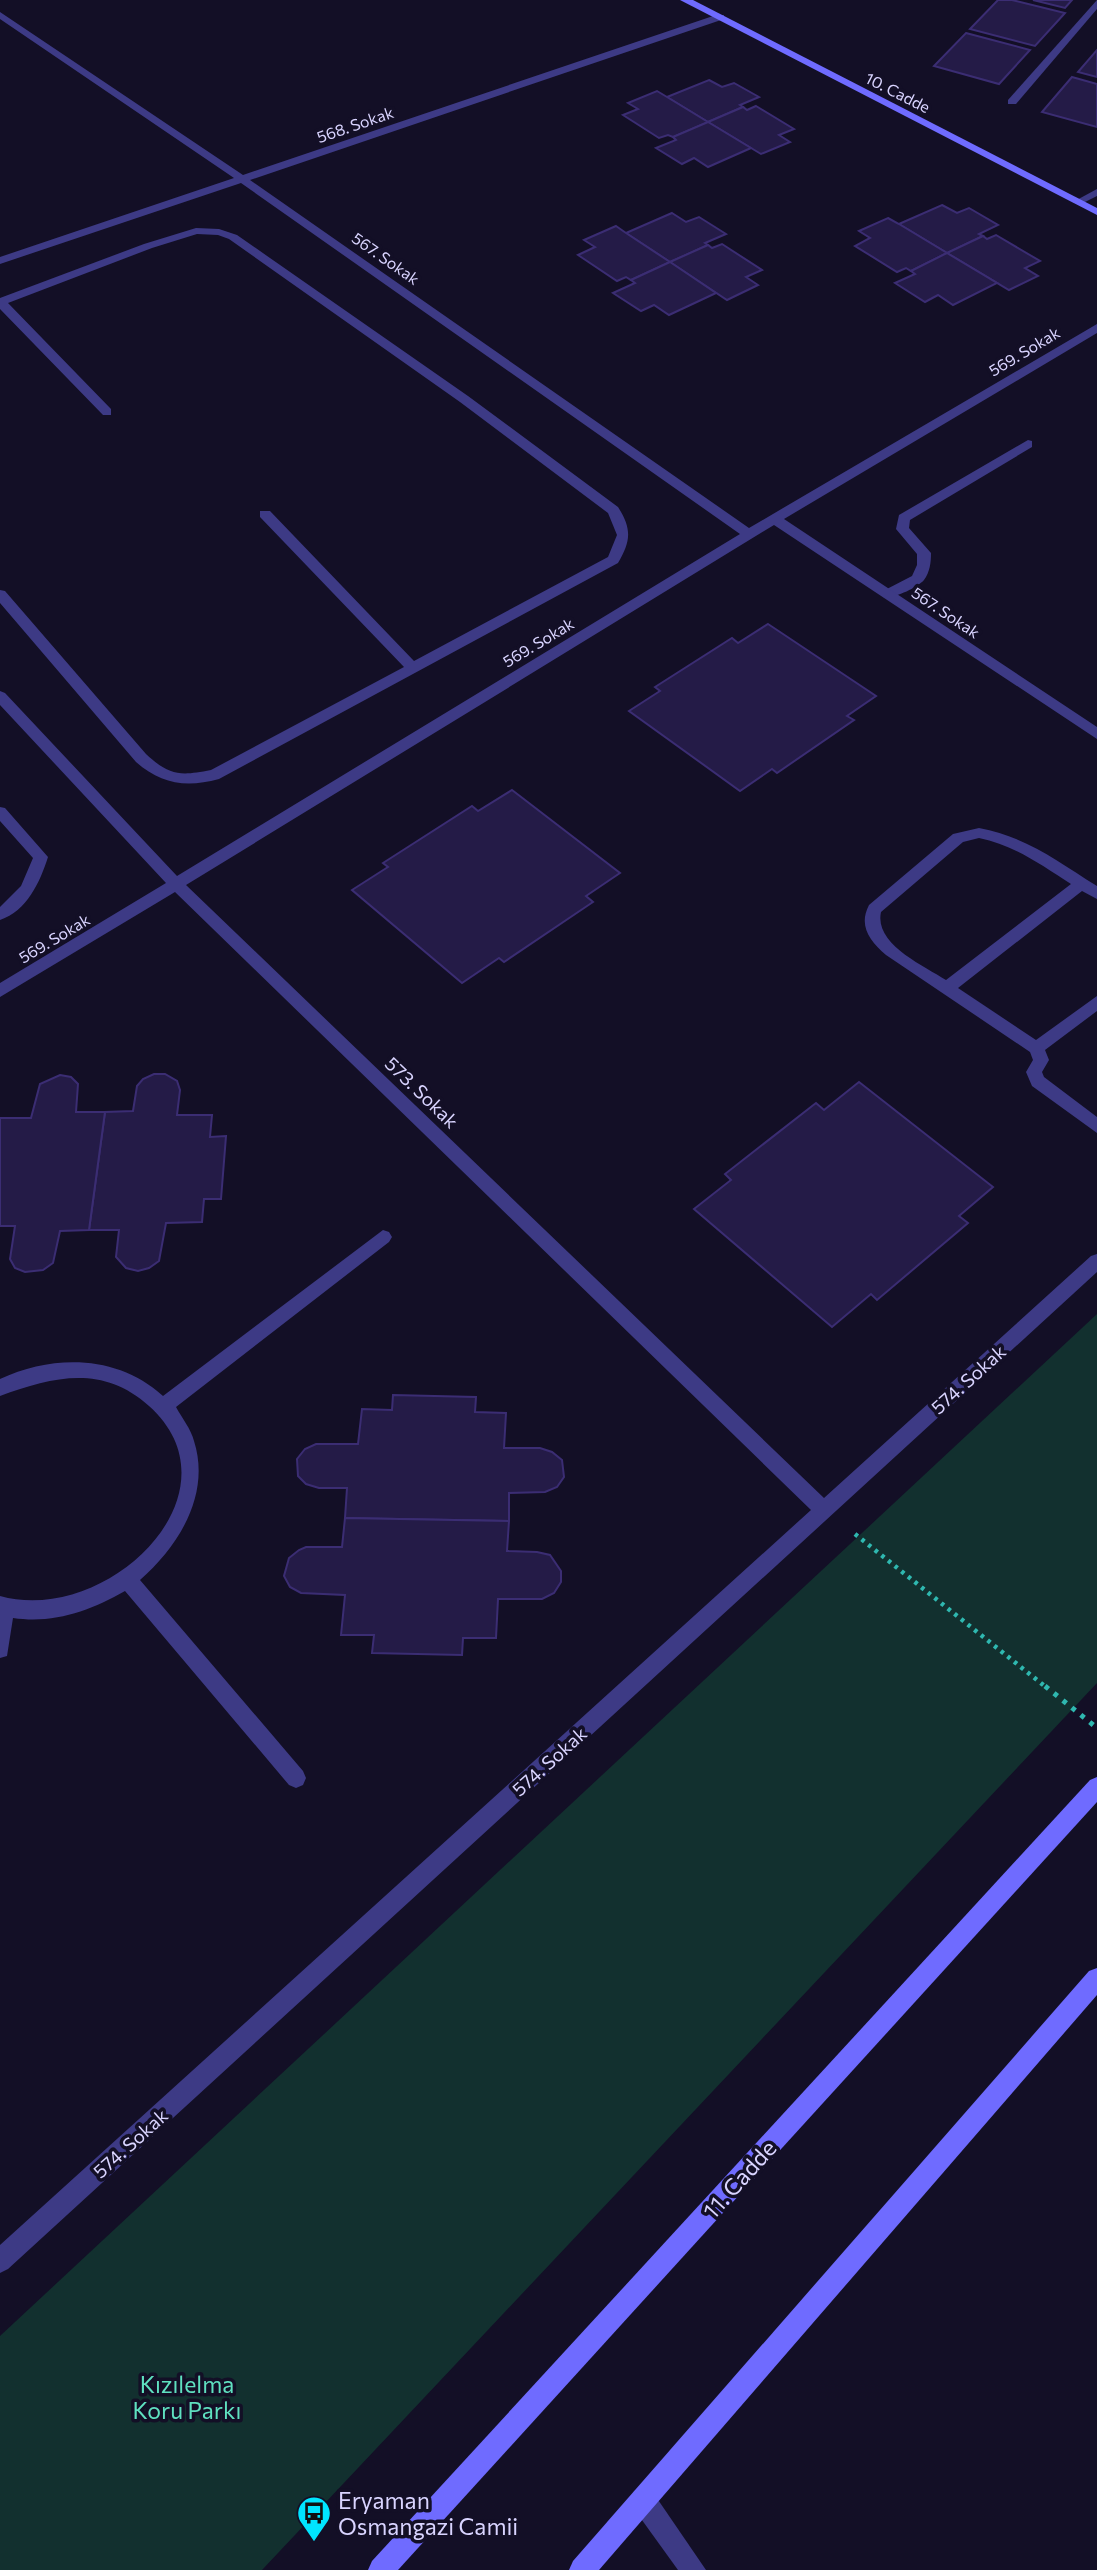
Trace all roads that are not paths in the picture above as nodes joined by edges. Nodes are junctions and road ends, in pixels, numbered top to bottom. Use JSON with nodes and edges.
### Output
{"nodes":[{"id":1,"x":685,"y":0,"type":"edge"},
{"id":2,"x":1097,"y":3,"type":"edge"},
{"id":3,"x":0,"y":15,"type":"edge"},
{"id":4,"x":720,"y":17,"type":"junction"},
{"id":5,"x":1012,"y":102,"type":"dead end"},
{"id":6,"x":242,"y":179,"type":"junction"},
{"id":7,"x":1097,"y":192,"type":"edge"},
{"id":8,"x":1079,"y":202,"type":"junction"},
{"id":9,"x":1097,"y":212,"type":"edge"},
{"id":10,"x":0,"y":261,"type":"edge"},
{"id":11,"x":0,"y":302,"type":"edge"},
{"id":12,"x":1097,"y":328,"type":"edge"},
{"id":13,"x":107,"y":412,"type":"dead end"},
{"id":14,"x":1028,"y":444,"type":"dead end"},
{"id":15,"x":265,"y":514,"type":"dead end"},
{"id":16,"x":775,"y":519,"type":"junction"},
{"id":17,"x":749,"y":534,"type":"junction"},
{"id":18,"x":0,"y":594,"type":"edge"},
{"id":19,"x":888,"y":594,"type":"junction"},
{"id":20,"x":412,"y":667,"type":"junction"},
{"id":21,"x":0,"y":696,"type":"edge"},
{"id":22,"x":1097,"y":734,"type":"edge"},
{"id":23,"x":0,"y":812,"type":"edge"},
{"id":24,"x":1082,"y":883,"type":"junction"},
{"id":25,"x":176,"y":884,"type":"junction"},
{"id":26,"x":1097,"y":893,"type":"edge"},
{"id":27,"x":0,"y":914,"type":"edge"},
{"id":28,"x":946,"y":988,"type":"junction"},
{"id":29,"x":0,"y":991,"type":"edge"},
{"id":30,"x":1097,"y":1002,"type":"edge"},
{"id":31,"x":1036,"y":1048,"type":"junction"},
{"id":32,"x":1097,"y":1126,"type":"edge"},
{"id":33,"x":383,"y":1237,"type":"dead end"},
{"id":34,"x":1097,"y":1261,"type":"edge"},
{"id":35,"x":0,"y":1388,"type":"edge"},
{"id":36,"x":164,"y":1406,"type":"junction"},
{"id":37,"x":824,"y":1510,"type":"junction"},
{"id":38,"x":128,"y":1580,"type":"junction"},
{"id":39,"x":3,"y":1606,"type":"edge"},
{"id":40,"x":0,"y":1649,"type":"edge"},
{"id":41,"x":296,"y":1778,"type":"dead end"},
{"id":42,"x":1097,"y":1787,"type":"edge"},
{"id":43,"x":1097,"y":1979,"type":"edge"},
{"id":44,"x":0,"y":2261,"type":"edge"},
{"id":45,"x":642,"y":2500,"type":"junction"},
{"id":46,"x":380,"y":2570,"type":"edge"},
{"id":47,"x":582,"y":2570,"type":"edge"},
{"id":48,"x":693,"y":2570,"type":"edge"}],
"edges":[{"from":1,"to":4,"type":"main road","name":"10. Cadde"},
{"from":2,"to":5,"type":"street"},
{"from":3,"to":6,"type":"street","name":"567. Sokak"},
{"from":4,"to":6,"type":"street","name":"568. Sokak"},
{"from":4,"to":8,"type":"main road","name":"10. Cadde"},
{"from":6,"to":10,"type":"street","name":"568. Sokak"},
{"from":6,"to":17,"type":"street","name":"567. Sokak"},
{"from":7,"to":8,"type":"street"},
{"from":8,"to":9,"type":"main road","name":"10. Cadde"},
{"from":11,"to":13,"type":"street"},
{"from":11,"to":20,"type":"street"},
{"from":12,"to":16,"type":"street","name":"569. Sokak"},
{"from":14,"to":19,"type":"street"},
{"from":15,"to":20,"type":"street"},
{"from":16,"to":17,"type":"street","name":"569. Sokak"},
{"from":16,"to":19,"type":"street","name":"567. Sokak"},
{"from":17,"to":25,"type":"street","name":"569. Sokak"},
{"from":18,"to":20,"type":"street"},
{"from":19,"to":22,"type":"street","name":"567. Sokak"},
{"from":21,"to":25,"type":"street","name":"573. Sokak"},
{"from":23,"to":27,"type":"street"},
{"from":24,"to":26,"type":"street"},
{"from":24,"to":28,"type":"street"},
{"from":24,"to":28,"type":"street"},
{"from":25,"to":29,"type":"street","name":"569. Sokak"},
{"from":25,"to":37,"type":"street","name":"573. Sokak"},
{"from":28,"to":31,"type":"street"},
{"from":30,"to":31,"type":"street"},
{"from":31,"to":32,"type":"street"},
{"from":33,"to":36,"type":"street"},
{"from":34,"to":37,"type":"street","name":"574. Sokak"},
{"from":35,"to":36,"type":"street"},
{"from":36,"to":38,"type":"street"},
{"from":37,"to":44,"type":"street","name":"574. Sokak"},
{"from":38,"to":39,"type":"street"},
{"from":38,"to":41,"type":"street"},
{"from":39,"to":40,"type":"street"},
{"from":42,"to":46,"type":"main road","name":"11. Cadde"},
{"from":43,"to":45,"type":"main road"},
{"from":45,"to":47,"type":"main road"},
{"from":45,"to":48,"type":"street"}]}
